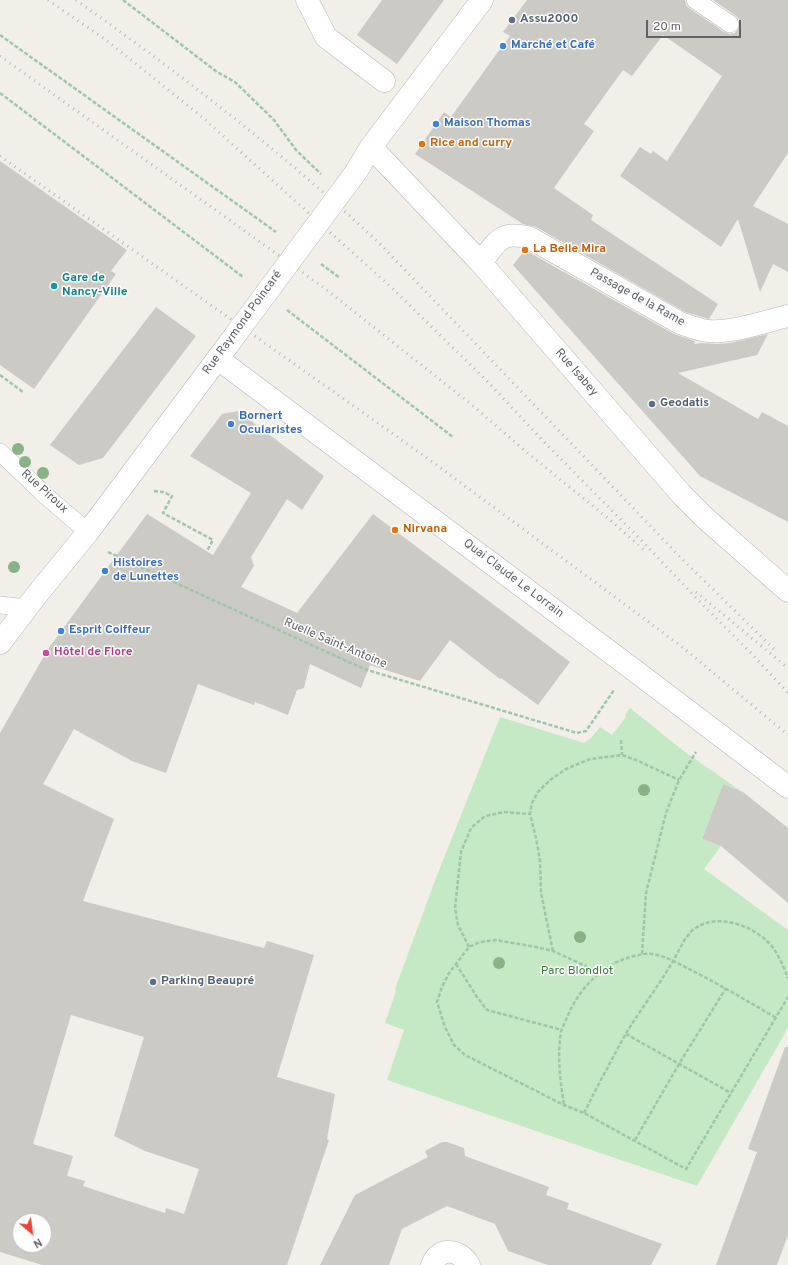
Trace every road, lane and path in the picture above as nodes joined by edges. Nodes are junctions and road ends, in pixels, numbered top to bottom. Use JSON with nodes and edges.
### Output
{"nodes":[{"id":1,"x":123,"y":0,"type":"edge"},
{"id":2,"x":307,"y":0,"type":"edge"},
{"id":3,"x":482,"y":0,"type":"edge"},
{"id":4,"x":695,"y":0,"type":"edge"},
{"id":5,"x":730,"y":24,"type":"dead end"},
{"id":6,"x":0,"y":35,"type":"edge"},
{"id":7,"x":384,"y":81,"type":"dead end"},
{"id":8,"x":0,"y":93,"type":"edge"},
{"id":9,"x":371,"y":147,"type":"junction"},
{"id":10,"x":322,"y":175,"type":"dead end"},
{"id":11,"x":282,"y":236,"type":"dead end"},
{"id":12,"x":481,"y":263,"type":"junction"},
{"id":13,"x":320,"y":264,"type":"dead end"},
{"id":14,"x":340,"y":278,"type":"dead end"},
{"id":15,"x":246,"y":279,"type":"dead end"},
{"id":16,"x":283,"y":308,"type":"dead end"},
{"id":17,"x":788,"y":316,"type":"edge"},
{"id":18,"x":224,"y":350,"type":"junction"},
{"id":19,"x":0,"y":374,"type":"edge"},
{"id":20,"x":23,"y":392,"type":"dead end"},
{"id":21,"x":453,"y":437,"type":"dead end"},
{"id":22,"x":0,"y":452,"type":"edge"},
{"id":23,"x":122,"y":488,"type":"junction"},
{"id":24,"x":85,"y":536,"type":"junction"},
{"id":25,"x":207,"y":551,"type":"dead end"},
{"id":26,"x":788,"y":591,"type":"edge"},
{"id":27,"x":0,"y":605,"type":"edge"},
{"id":28,"x":26,"y":608,"type":"junction"},
{"id":29,"x":0,"y":643,"type":"edge"},
{"id":30,"x":630,"y":667,"type":"junction"},
{"id":31,"x":712,"y":730,"type":"junction"},
{"id":32,"x":621,"y":740,"type":"dead end"},
{"id":33,"x":622,"y":755,"type":"junction"},
{"id":34,"x":679,"y":780,"type":"junction"},
{"id":35,"x":788,"y":787,"type":"edge"},
{"id":36,"x":530,"y":814,"type":"junction"},
{"id":37,"x":469,"y":946,"type":"junction"},
{"id":38,"x":553,"y":951,"type":"junction"},
{"id":39,"x":642,"y":954,"type":"junction"},
{"id":40,"x":673,"y":961,"type":"junction"},
{"id":41,"x":456,"y":964,"type":"junction"},
{"id":42,"x":600,"y":972,"type":"junction"},
{"id":43,"x":788,"y":978,"type":"edge"},
{"id":44,"x":726,"y":988,"type":"junction"},
{"id":45,"x":788,"y":997,"type":"edge"},
{"id":46,"x":776,"y":1018,"type":"junction"},
{"id":47,"x":562,"y":1030,"type":"junction"},
{"id":48,"x":626,"y":1034,"type":"junction"},
{"id":49,"x":679,"y":1064,"type":"junction"},
{"id":50,"x":731,"y":1093,"type":"junction"},
{"id":51,"x":564,"y":1105,"type":"junction"},
{"id":52,"x":584,"y":1113,"type":"junction"},
{"id":53,"x":635,"y":1140,"type":"junction"},
{"id":54,"x":432,"y":1265,"type":"edge"},
{"id":55,"x":469,"y":1265,"type":"edge"}],
"edges":[{"from":1,"to":10,"type":"path"},
{"from":2,"to":7,"type":"street"},
{"from":3,"to":9,"type":"street","name":"Rue Raymond Poincaré"},
{"from":4,"to":5,"type":"lane"},
{"from":6,"to":11,"type":"path"},
{"from":8,"to":15,"type":"path"},
{"from":9,"to":12,"type":"street","name":"Rue Isabey"},
{"from":9,"to":18,"type":"street","name":"Rue Raymond Poincaré","bridge":true},
{"from":12,"to":17,"type":"street","name":"Passage de la Rame"},
{"from":12,"to":26,"type":"street","name":"Rue Isabey"},
{"from":13,"to":14,"type":"path"},
{"from":16,"to":21,"type":"path"},
{"from":18,"to":23,"type":"street","name":"Rue Raymond Poincaré"},
{"from":18,"to":30,"type":"street","name":"Quai Claude Le Lorrain"},
{"from":19,"to":20,"type":"path"},
{"from":22,"to":24,"type":"lane","name":"Rue Piroux"},
{"from":23,"to":24,"type":"street","name":"Rue Raymond Poincaré"},
{"from":23,"to":25,"type":"path"},
{"from":24,"to":28,"type":"street","name":"Rue Raymond Poincaré"},
{"from":24,"to":30,"type":"path","name":"Ruelle Saint-Antoine"},
{"from":27,"to":28,"type":"lane"},
{"from":28,"to":29,"type":"street","name":"Rue Raymond Poincaré"},
{"from":30,"to":31,"type":"street","name":"Quai Claude Le Lorrain"},
{"from":31,"to":34,"type":"path"},
{"from":31,"to":35,"type":"street","name":"Quai Claude Le Lorrain"},
{"from":32,"to":33,"type":"path"},
{"from":33,"to":34,"type":"path"},
{"from":33,"to":36,"type":"path"},
{"from":34,"to":39,"type":"path"},
{"from":36,"to":37,"type":"path"},
{"from":36,"to":38,"type":"path"},
{"from":37,"to":38,"type":"path"},
{"from":37,"to":41,"type":"path"},
{"from":38,"to":42,"type":"path"},
{"from":39,"to":40,"type":"path"},
{"from":39,"to":42,"type":"path"},
{"from":40,"to":43,"type":"path"},
{"from":40,"to":44,"type":"path"},
{"from":40,"to":48,"type":"path"},
{"from":41,"to":47,"type":"path"},
{"from":41,"to":51,"type":"path"},
{"from":42,"to":47,"type":"path"},
{"from":44,"to":46,"type":"path"},
{"from":44,"to":49,"type":"path"},
{"from":45,"to":46,"type":"path"},
{"from":46,"to":50,"type":"path"},
{"from":47,"to":51,"type":"path"},
{"from":48,"to":49,"type":"path"},
{"from":48,"to":52,"type":"path"},
{"from":49,"to":50,"type":"path"},
{"from":49,"to":53,"type":"path"},
{"from":50,"to":53,"type":"path"},
{"from":51,"to":52,"type":"path"},
{"from":52,"to":53,"type":"path"},
{"from":54,"to":55,"type":"street"}]}
